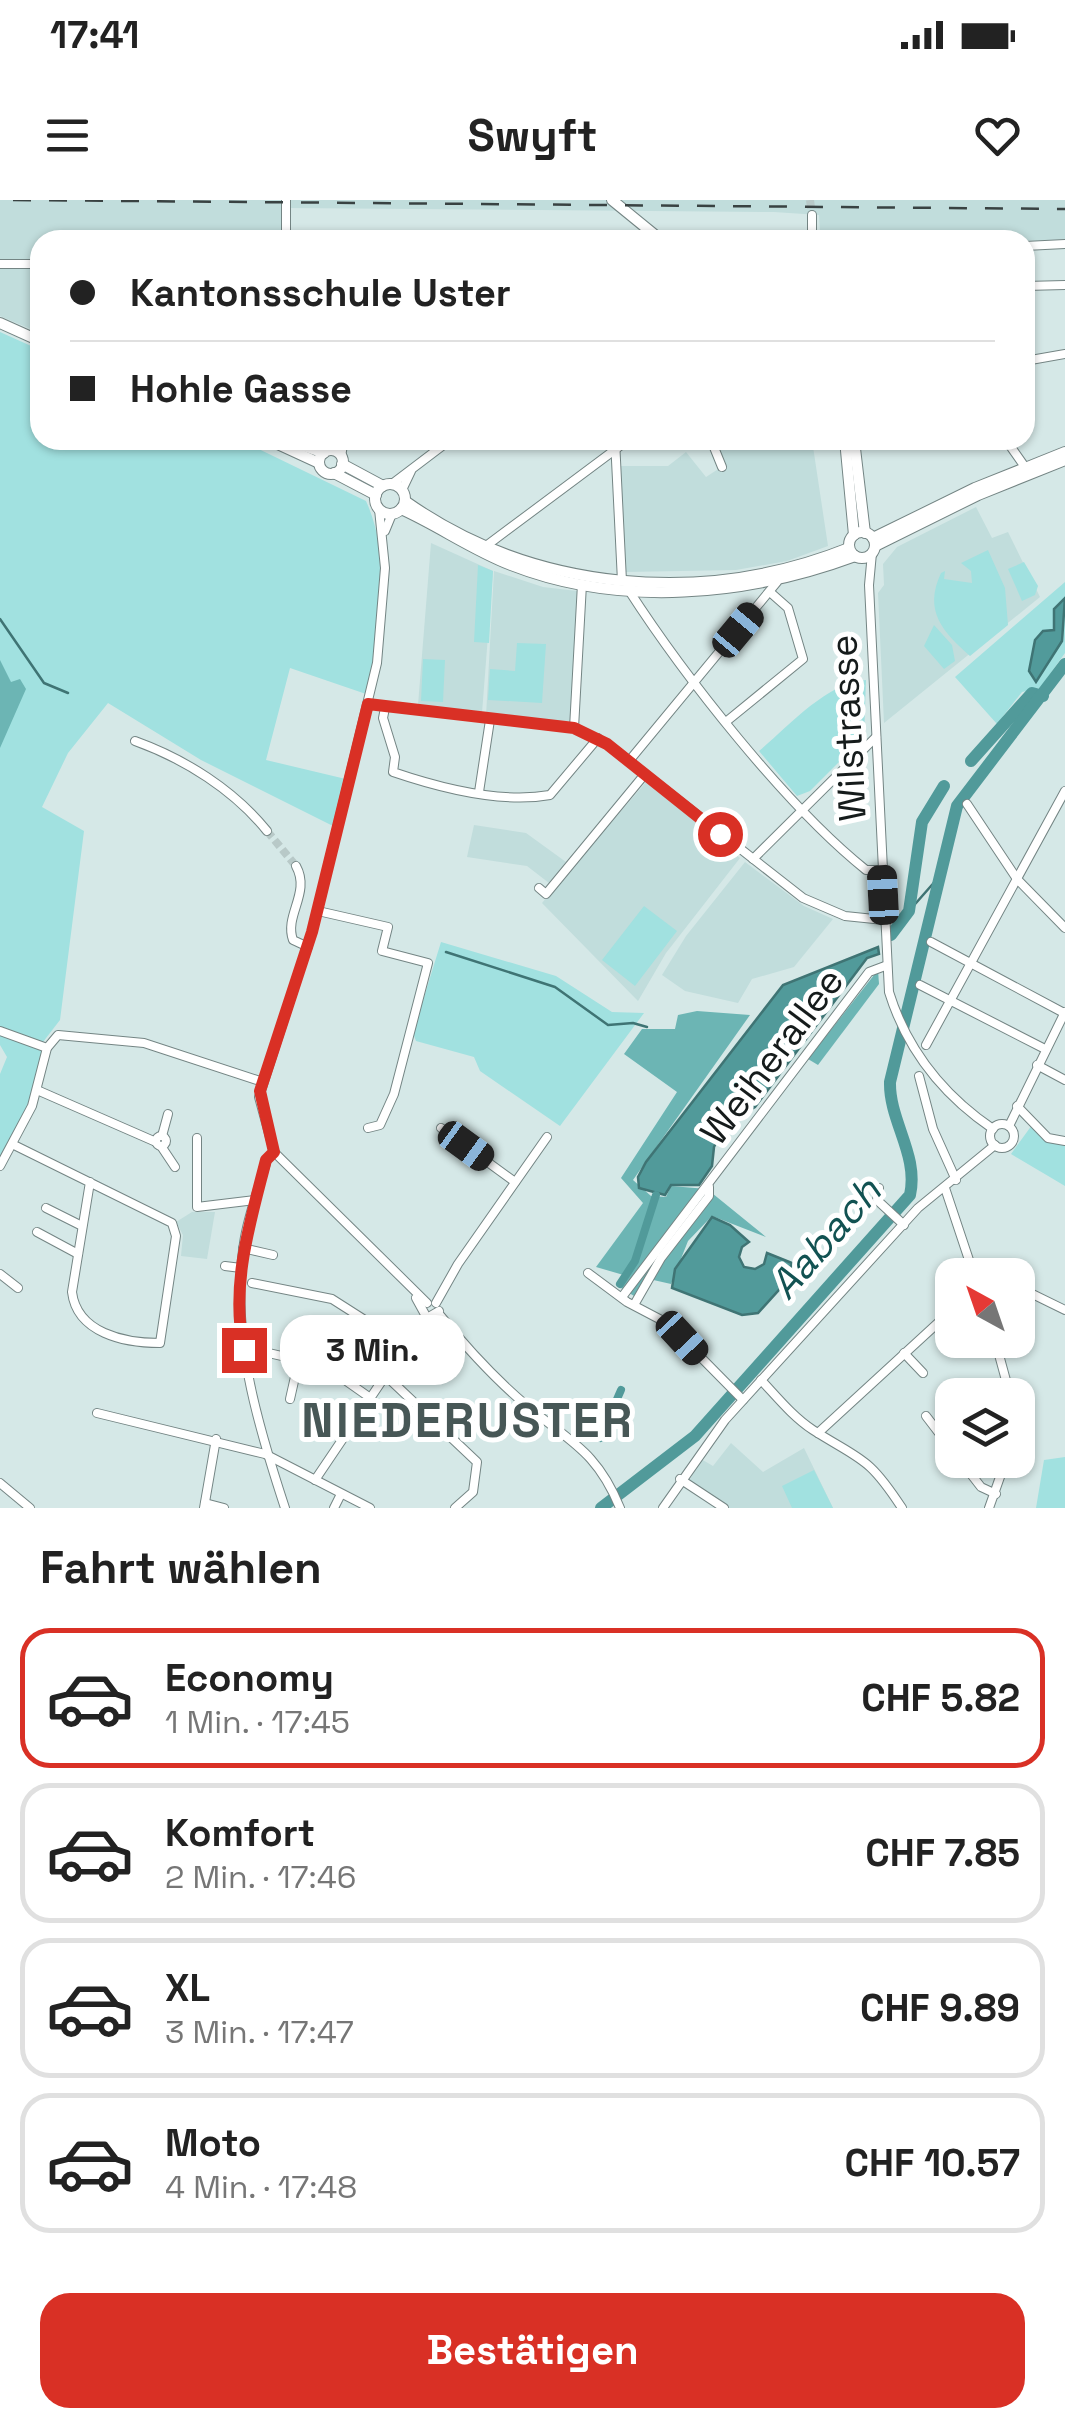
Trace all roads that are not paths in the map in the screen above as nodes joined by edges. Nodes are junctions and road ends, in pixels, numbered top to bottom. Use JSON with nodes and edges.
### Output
{"nodes":[{"id":1,"x":286,"y":200,"type":"edge"},
{"id":2,"x":612,"y":200,"type":"edge"},
{"id":3,"x":812,"y":215,"type":"tunnel mouth"},
{"id":4,"x":286,"y":230,"type":"edge"},
{"id":5,"x":649,"y":230,"type":"edge"},
{"id":6,"x":812,"y":230,"type":"edge"},
{"id":7,"x":1065,"y":244,"type":"edge"},
{"id":8,"x":1035,"y":246,"type":"edge"},
{"id":9,"x":0,"y":264,"type":"edge"},
{"id":10,"x":30,"y":264,"type":"edge"},
{"id":11,"x":1065,"y":284,"type":"edge"},
{"id":12,"x":1035,"y":286,"type":"edge"},
{"id":13,"x":0,"y":319,"type":"edge"},
{"id":14,"x":30,"y":332,"type":"edge"},
{"id":15,"x":1065,"y":354,"type":"edge"},
{"id":16,"x":1035,"y":360,"type":"edge"},
{"id":17,"x":306,"y":450,"type":"edge"},
{"id":18,"x":437,"y":450,"type":"edge"},
{"id":19,"x":608,"y":450,"type":"edge"},
{"id":20,"x":616,"y":450,"type":"edge"},
{"id":21,"x":715,"y":450,"type":"edge"},
{"id":22,"x":847,"y":450,"type":"edge"},
{"id":23,"x":855,"y":450,"type":"edge"},
{"id":24,"x":1008,"y":450,"type":"edge"},
{"id":25,"x":1012,"y":450,"type":"edge"},
{"id":26,"x":1065,"y":452,"type":"edge"},
{"id":27,"x":332,"y":457,"type":"edge"},
{"id":28,"x":1065,"y":460,"type":"edge"},
{"id":29,"x":722,"y":466,"type":"dead end"},
{"id":30,"x":1025,"y":467,"type":"junction"},
{"id":31,"x":1008,"y":474,"type":"junction"},
{"id":32,"x":393,"y":497,"type":"junction"},
{"id":33,"x":379,"y":508,"type":"joint"},
{"id":34,"x":384,"y":536,"type":"junction"},
{"id":35,"x":868,"y":541,"type":"junction"},
{"id":36,"x":486,"y":546,"type":"junction"},
{"id":37,"x":854,"y":554,"type":"junction"},
{"id":38,"x":582,"y":584,"type":"junction"},
{"id":39,"x":869,"y":584,"type":"junction"},
{"id":40,"x":625,"y":585,"type":"junction"},
{"id":41,"x":774,"y":588,"type":"junction"},
{"id":42,"x":696,"y":682,"type":"junction"},
{"id":43,"x":368,"y":704,"type":"junction"},
{"id":44,"x":385,"y":708,"type":"junction"},
{"id":45,"x":490,"y":720,"type":"junction"},
{"id":46,"x":727,"y":721,"type":"junction"},
{"id":47,"x":574,"y":728,"type":"junction"},
{"id":48,"x":598,"y":738,"type":"junction"},
{"id":49,"x":876,"y":738,"type":"junction"},
{"id":50,"x":135,"y":741,"type":"dead end"},
{"id":51,"x":629,"y":761,"type":"junction"},
{"id":52,"x":645,"y":774,"type":"junction"},
{"id":53,"x":1065,"y":790,"type":"edge"},
{"id":54,"x":479,"y":792,"type":"junction"},
{"id":55,"x":967,"y":804,"type":"dead end"},
{"id":56,"x":802,"y":807,"type":"junction"},
{"id":57,"x":266,"y":831,"type":"tunnel mouth"},
{"id":58,"x":753,"y":859,"type":"junction"},
{"id":59,"x":296,"y":866,"type":"tunnel mouth"},
{"id":60,"x":882,"y":870,"type":"junction"},
{"id":61,"x":1018,"y":878,"type":"junction"},
{"id":62,"x":539,"y":888,"type":"dead end"},
{"id":63,"x":318,"y":911,"type":"junction"},
{"id":64,"x":884,"y":920,"type":"junction"},
{"id":65,"x":1065,"y":928,"type":"edge"},
{"id":66,"x":931,"y":942,"type":"dead end"},
{"id":67,"x":308,"y":947,"type":"junction"},
{"id":68,"x":970,"y":964,"type":"junction"},
{"id":69,"x":886,"y":966,"type":"junction"},
{"id":70,"x":920,"y":986,"type":"dead end"},
{"id":71,"x":950,"y":1001,"type":"junction"},
{"id":72,"x":1065,"y":1012,"type":"edge"},
{"id":73,"x":0,"y":1031,"type":"edge"},
{"id":74,"x":926,"y":1045,"type":"dead end"},
{"id":75,"x":47,"y":1048,"type":"junction"},
{"id":76,"x":1045,"y":1049,"type":"junction"},
{"id":77,"x":1037,"y":1065,"type":"junction"},
{"id":78,"x":918,"y":1076,"type":"dead end"},
{"id":79,"x":1065,"y":1080,"type":"edge"},
{"id":80,"x":263,"y":1082,"type":"junction"},
{"id":81,"x":37,"y":1090,"type":"junction"},
{"id":82,"x":1017,"y":1106,"type":"junction"},
{"id":83,"x":168,"y":1114,"type":"dead end"},
{"id":84,"x":1009,"y":1126,"type":"junction"},
{"id":85,"x":368,"y":1128,"type":"dead end"},
{"id":86,"x":440,"y":1128,"type":"dead end"},
{"id":87,"x":993,"y":1129,"type":"junction"},
{"id":88,"x":547,"y":1137,"type":"dead end"},
{"id":89,"x":197,"y":1138,"type":"dead end"},
{"id":90,"x":160,"y":1141,"type":"junction"},
{"id":91,"x":1065,"y":1141,"type":"edge"},
{"id":92,"x":995,"y":1145,"type":"junction"},
{"id":93,"x":14,"y":1146,"type":"junction"},
{"id":94,"x":274,"y":1152,"type":"junction"},
{"id":95,"x":0,"y":1166,"type":"edge"},
{"id":96,"x":175,"y":1167,"type":"dead end"},
{"id":97,"x":956,"y":1180,"type":"junction"},
{"id":98,"x":90,"y":1182,"type":"junction"},
{"id":99,"x":515,"y":1182,"type":"junction"},
{"id":100,"x":708,"y":1187,"type":"junction"},
{"id":101,"x":880,"y":1188,"type":"dead end"},
{"id":102,"x":945,"y":1188,"type":"junction"},
{"id":103,"x":255,"y":1200,"type":"junction"},
{"id":104,"x":46,"y":1208,"type":"dead end"},
{"id":105,"x":901,"y":1222,"type":"junction"},
{"id":106,"x":82,"y":1226,"type":"junction"},
{"id":107,"x":36,"y":1232,"type":"dead end"},
{"id":108,"x":243,"y":1248,"type":"junction"},
{"id":109,"x":78,"y":1254,"type":"junction"},
{"id":110,"x":273,"y":1254,"type":"dead end"},
{"id":111,"x":968,"y":1258,"type":"edge"},
{"id":112,"x":225,"y":1266,"type":"dead end"},
{"id":113,"x":242,"y":1268,"type":"junction"},
{"id":114,"x":588,"y":1273,"type":"dead end"},
{"id":115,"x":0,"y":1274,"type":"edge"},
{"id":116,"x":252,"y":1283,"type":"dead end"},
{"id":117,"x":18,"y":1288,"type":"dead end"},
{"id":118,"x":1035,"y":1295,"type":"edge"},
{"id":119,"x":622,"y":1298,"type":"junction"},
{"id":120,"x":634,"y":1305,"type":"junction"},
{"id":121,"x":430,"y":1310,"type":"junction"},
{"id":122,"x":1065,"y":1310,"type":"edge"},
{"id":123,"x":935,"y":1325,"type":"edge"},
{"id":124,"x":404,"y":1344,"type":"junction"},
{"id":125,"x":243,"y":1347,"type":"junction"},
{"id":126,"x":904,"y":1353,"type":"junction"},
{"id":127,"x":299,"y":1359,"type":"junction"},
{"id":128,"x":924,"y":1373,"type":"dead end"},
{"id":129,"x":384,"y":1374,"type":"junction"},
{"id":130,"x":761,"y":1380,"type":"junction"},
{"id":131,"x":737,"y":1394,"type":"junction"},
{"id":132,"x":370,"y":1396,"type":"junction"},
{"id":133,"x":290,"y":1399,"type":"dead end"},
{"id":134,"x":97,"y":1412,"type":"dead end"},
{"id":135,"x":926,"y":1416,"type":"dead end"},
{"id":136,"x":935,"y":1428,"type":"edge"},
{"id":137,"x":818,"y":1433,"type":"junction"},
{"id":138,"x":216,"y":1439,"type":"junction"},
{"id":139,"x":265,"y":1454,"type":"junction"},
{"id":140,"x":974,"y":1478,"type":"edge"},
{"id":141,"x":1001,"y":1478,"type":"edge"},
{"id":142,"x":680,"y":1479,"type":"junction"},
{"id":143,"x":315,"y":1480,"type":"junction"},
{"id":144,"x":0,"y":1483,"type":"edge"},
{"id":145,"x":341,"y":1494,"type":"junction"},
{"id":146,"x":996,"y":1494,"type":"junction"},
{"id":147,"x":619,"y":1505,"type":"edge"},
{"id":148,"x":900,"y":1505,"type":"edge"},
{"id":149,"x":205,"y":1506,"type":"edge"},
{"id":150,"x":30,"y":1508,"type":"edge"},
{"id":151,"x":224,"y":1508,"type":"edge"},
{"id":152,"x":284,"y":1508,"type":"edge"},
{"id":153,"x":334,"y":1508,"type":"edge"},
{"id":154,"x":370,"y":1508,"type":"edge"},
{"id":155,"x":454,"y":1508,"type":"edge"},
{"id":156,"x":662,"y":1508,"type":"edge"},
{"id":157,"x":724,"y":1508,"type":"edge"},
{"id":158,"x":888,"y":1508,"type":"edge"},
{"id":159,"x":989,"y":1508,"type":"edge"}],
"edges":[{"from":1,"to":4,"type":"street"},
{"from":2,"to":5,"type":"main road"},
{"from":3,"to":6,"type":"street"},
{"from":7,"to":8,"type":"street"},
{"from":9,"to":10,"type":"street"},
{"from":11,"to":12,"type":"street"},
{"from":13,"to":14,"type":"main road"},
{"from":15,"to":16,"type":"street"},
{"from":17,"to":27,"type":"main road"},
{"from":18,"to":32,"type":"street"},
{"from":19,"to":36,"type":"street"},
{"from":20,"to":40,"type":"street"},
{"from":21,"to":29,"type":"street"},
{"from":22,"to":35,"type":"main road"},
{"from":23,"to":35,"type":"main road"},
{"from":24,"to":31,"type":"street"},
{"from":25,"to":30,"type":"street"},
{"from":26,"to":30,"type":"main road"},
{"from":27,"to":32,"type":"main road"},
{"from":28,"to":35,"type":"main road"},
{"from":30,"to":31,"type":"main road"},
{"from":31,"to":35,"type":"main road"},
{"from":32,"to":33,"type":"main road"},
{"from":32,"to":34,"type":"street"},
{"from":32,"to":36,"type":"main road"},
{"from":32,"to":38,"type":"main road"},
{"from":33,"to":34,"type":"street"},
{"from":34,"to":43,"type":"street"},
{"from":35,"to":37,"type":"main road"},
{"from":35,"to":37,"type":"main road"},
{"from":35,"to":39,"type":"street","name":"Wilstrasse"},
{"from":36,"to":40,"type":"main road"},
{"from":37,"to":39,"type":"street","name":"Wilstrasse"},
{"from":37,"to":40,"type":"main road"},
{"from":37,"to":41,"type":"main road"},
{"from":38,"to":40,"type":"main road"},
{"from":38,"to":47,"type":"street"},
{"from":39,"to":49,"type":"street","name":"Wilstrasse"},
{"from":40,"to":41,"type":"main road"},
{"from":40,"to":42,"type":"street"},
{"from":41,"to":42,"type":"street"},
{"from":41,"to":46,"type":"street"},
{"from":42,"to":46,"type":"street"},
{"from":42,"to":51,"type":"street"},
{"from":43,"to":44,"type":"street"},
{"from":43,"to":63,"type":"street"},
{"from":44,"to":45,"type":"street"},
{"from":44,"to":54,"type":"street"},
{"from":45,"to":47,"type":"street"},
{"from":45,"to":54,"type":"street"},
{"from":46,"to":56,"type":"street"},
{"from":47,"to":48,"type":"street"},
{"from":48,"to":51,"type":"street"},
{"from":48,"to":54,"type":"street"},
{"from":49,"to":56,"type":"street"},
{"from":49,"to":60,"type":"street","name":"Wilstrasse"},
{"from":50,"to":57,"type":"street"},
{"from":51,"to":52,"type":"street"},
{"from":52,"to":58,"type":"street"},
{"from":52,"to":62,"type":"street"},
{"from":53,"to":61,"type":"street"},
{"from":55,"to":61,"type":"street"},
{"from":56,"to":58,"type":"street"},
{"from":56,"to":60,"type":"street"},
{"from":58,"to":64,"type":"street"},
{"from":59,"to":67,"type":"street"},
{"from":60,"to":64,"type":"street","name":"Wilstrasse"},
{"from":61,"to":65,"type":"street"},
{"from":61,"to":68,"type":"street"},
{"from":63,"to":67,"type":"street"},
{"from":63,"to":85,"type":"street"},
{"from":64,"to":69,"type":"street","name":"Wilstrasse"},
{"from":66,"to":68,"type":"street"},
{"from":67,"to":80,"type":"street"},
{"from":68,"to":71,"type":"street"},
{"from":68,"to":72,"type":"street"},
{"from":69,"to":87,"type":"street","name":"Wilstrasse"},
{"from":69,"to":100,"type":"street","name":"Weiherallee"},
{"from":70,"to":71,"type":"street"},
{"from":71,"to":74,"type":"street"},
{"from":71,"to":76,"type":"street"},
{"from":72,"to":76,"type":"street"},
{"from":73,"to":75,"type":"street"},
{"from":75,"to":80,"type":"street"},
{"from":75,"to":81,"type":"street"},
{"from":76,"to":77,"type":"street"},
{"from":77,"to":79,"type":"street"},
{"from":77,"to":82,"type":"street"},
{"from":78,"to":97,"type":"street"},
{"from":80,"to":94,"type":"street"},
{"from":81,"to":90,"type":"street"},
{"from":81,"to":93,"type":"street"},
{"from":82,"to":84,"type":"street"},
{"from":82,"to":91,"type":"street"},
{"from":83,"to":90,"type":"street"},
{"from":84,"to":87,"type":"street"},
{"from":84,"to":92,"type":"street"},
{"from":86,"to":99,"type":"street"},
{"from":87,"to":92,"type":"street"},
{"from":88,"to":99,"type":"street"},
{"from":89,"to":103,"type":"street"},
{"from":90,"to":96,"type":"street"},
{"from":92,"to":97,"type":"street"},
{"from":93,"to":95,"type":"street"},
{"from":93,"to":98,"type":"street"},
{"from":94,"to":103,"type":"street"},
{"from":94,"to":121,"type":"street"},
{"from":97,"to":102,"type":"street"},
{"from":98,"to":106,"type":"street"},
{"from":98,"to":109,"type":"street"},
{"from":99,"to":121,"type":"street"},
{"from":100,"to":119,"type":"street","name":"Weiherallee"},
{"from":100,"to":120,"type":"street","name":"Weiherallee"},
{"from":101,"to":105,"type":"street"},
{"from":102,"to":105,"type":"street"},
{"from":102,"to":111,"type":"street"},
{"from":103,"to":108,"type":"street"},
{"from":104,"to":106,"type":"street"},
{"from":105,"to":130,"type":"street"},
{"from":106,"to":109,"type":"street"},
{"from":107,"to":109,"type":"street"},
{"from":108,"to":110,"type":"street"},
{"from":108,"to":113,"type":"street"},
{"from":112,"to":113,"type":"street"},
{"from":113,"to":125,"type":"street"},
{"from":114,"to":119,"type":"street"},
{"from":115,"to":117,"type":"street"},
{"from":116,"to":124,"type":"street"},
{"from":118,"to":122,"type":"street"},
{"from":119,"to":120,"type":"street"},
{"from":120,"to":131,"type":"street"},
{"from":121,"to":124,"type":"street"},
{"from":121,"to":147,"type":"street"},
{"from":123,"to":126,"type":"street"},
{"from":124,"to":129,"type":"street"},
{"from":125,"to":127,"type":"street"},
{"from":125,"to":139,"type":"street"},
{"from":126,"to":128,"type":"street"},
{"from":126,"to":137,"type":"street"},
{"from":127,"to":132,"type":"street"},
{"from":127,"to":133,"type":"street"},
{"from":129,"to":132,"type":"street"},
{"from":129,"to":155,"type":"street"},
{"from":130,"to":131,"type":"street"},
{"from":130,"to":137,"type":"street"},
{"from":131,"to":142,"type":"street"},
{"from":132,"to":143,"type":"street"},
{"from":134,"to":138,"type":"street"},
{"from":135,"to":136,"type":"street"},
{"from":137,"to":148,"type":"street"},
{"from":138,"to":139,"type":"street"},
{"from":138,"to":149,"type":"street"},
{"from":139,"to":143,"type":"street"},
{"from":139,"to":152,"type":"street"},
{"from":140,"to":146,"type":"street"},
{"from":141,"to":146,"type":"street"},
{"from":142,"to":156,"type":"street"},
{"from":142,"to":157,"type":"street"},
{"from":143,"to":145,"type":"street"},
{"from":144,"to":150,"type":"street"},
{"from":145,"to":153,"type":"street"},
{"from":145,"to":154,"type":"street"},
{"from":146,"to":159,"type":"street"},
{"from":148,"to":158,"type":"street"},
{"from":149,"to":151,"type":"street"}]}
